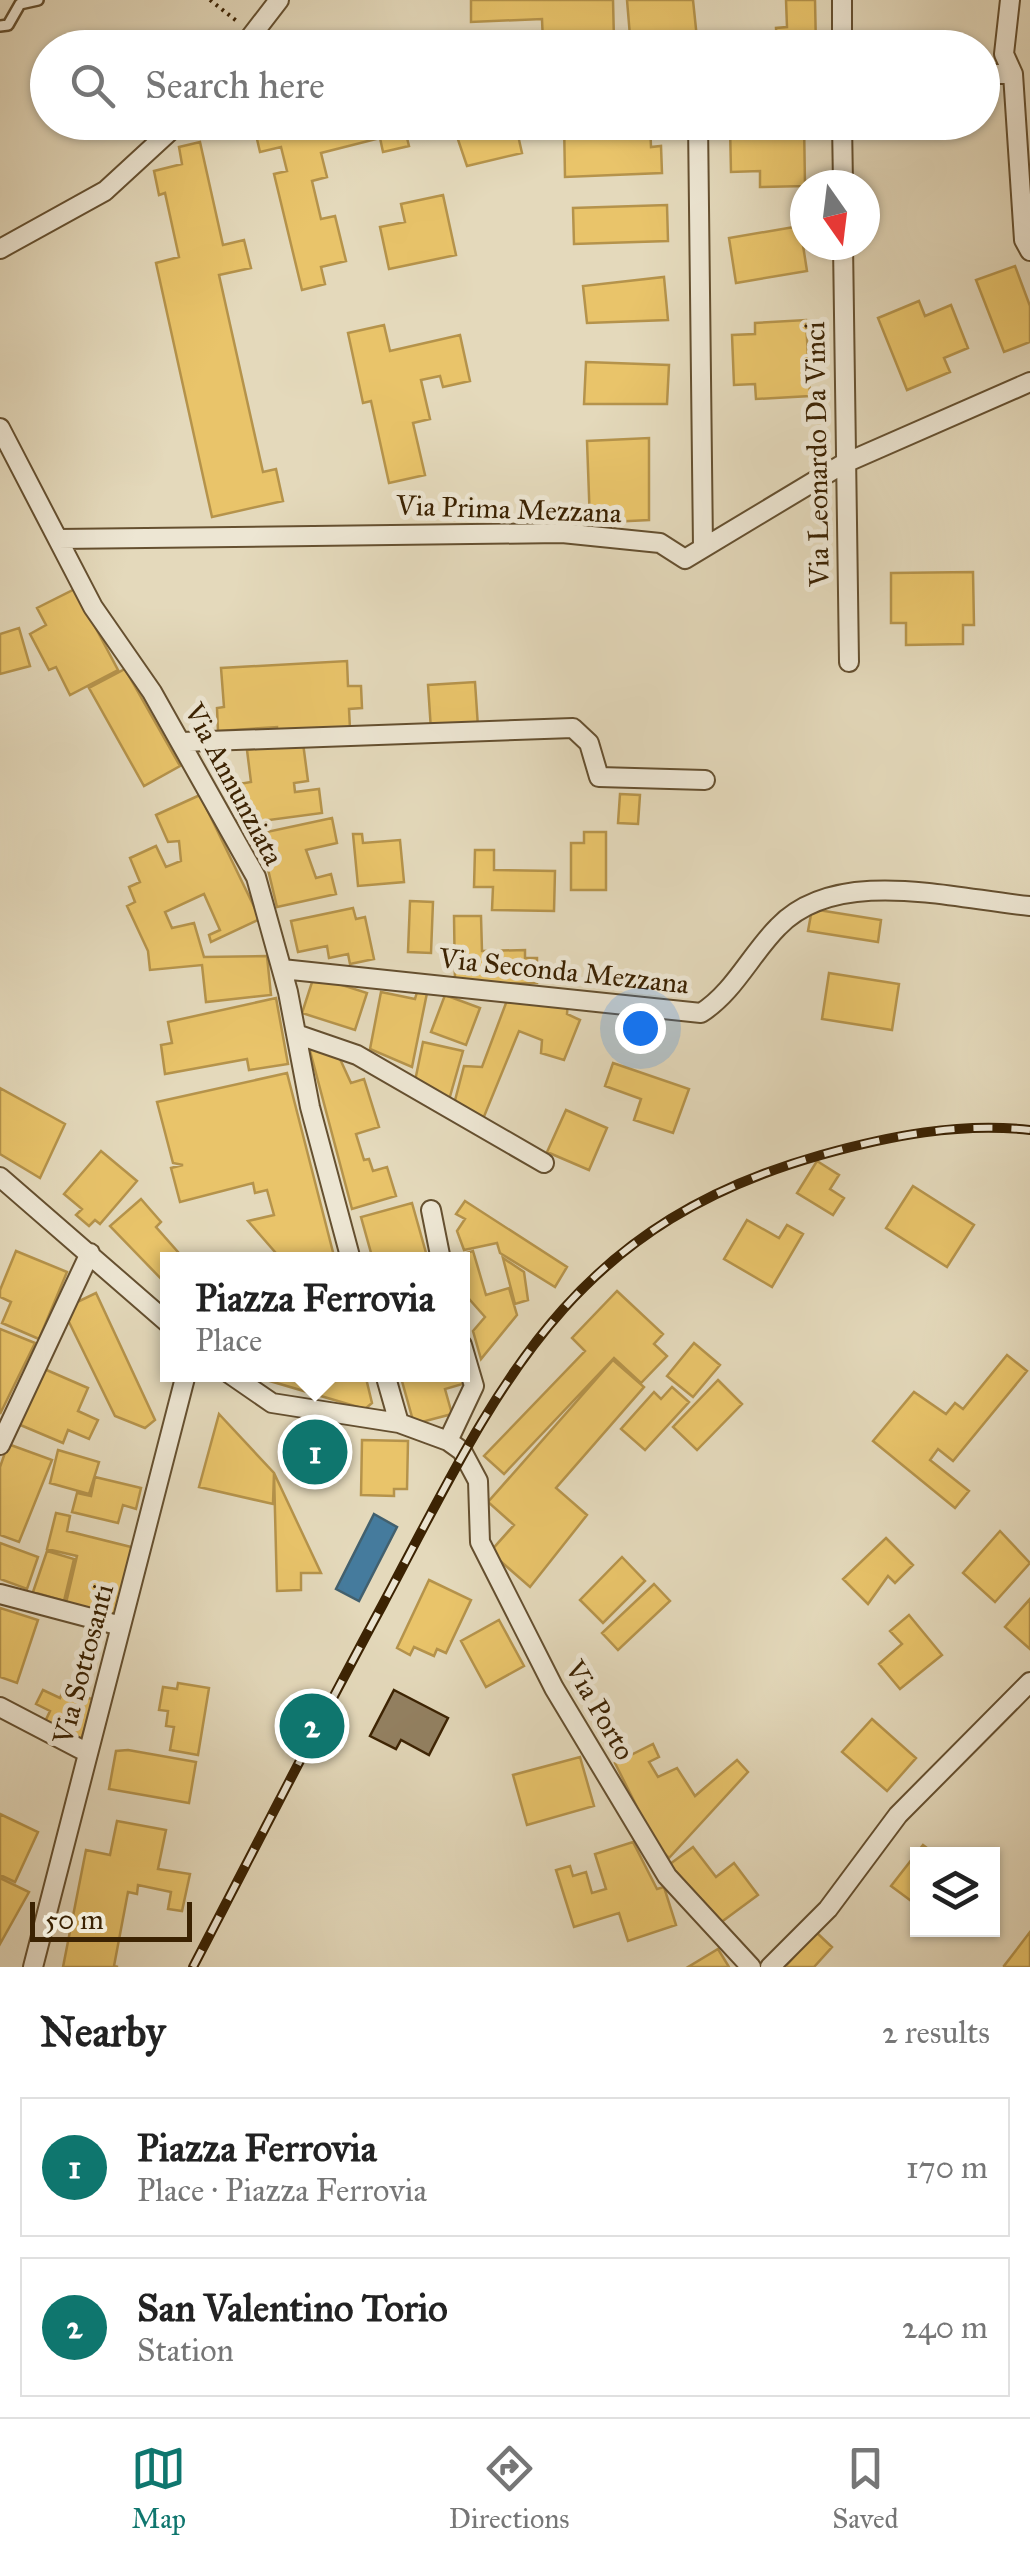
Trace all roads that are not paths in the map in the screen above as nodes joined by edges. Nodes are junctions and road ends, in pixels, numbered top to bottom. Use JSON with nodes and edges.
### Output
{"nodes":[{"id":1,"x":38,"y":0,"type":"edge"},
{"id":2,"x":280,"y":0,"type":"edge"},
{"id":3,"x":842,"y":0,"type":"edge"},
{"id":4,"x":1010,"y":0,"type":"edge"},
{"id":5,"x":0,"y":26,"type":"edge"},
{"id":6,"x":255,"y":30,"type":"edge"},
{"id":7,"x":842,"y":30,"type":"edge"},
{"id":8,"x":1000,"y":74,"type":"edge"},
{"id":9,"x":1013,"y":74,"type":"junction"},
{"id":10,"x":160,"y":140,"type":"edge"},
{"id":11,"x":698,"y":140,"type":"edge"},
{"id":12,"x":842,"y":140,"type":"edge"},
{"id":13,"x":842,"y":170,"type":"edge"},
{"id":14,"x":0,"y":249,"type":"edge"},
{"id":15,"x":1030,"y":251,"type":"edge"},
{"id":16,"x":843,"y":260,"type":"edge"},
{"id":17,"x":1030,"y":382,"type":"edge"},
{"id":18,"x":0,"y":428,"type":"edge"},
{"id":19,"x":843,"y":464,"type":"junction"},
{"id":20,"x":58,"y":539,"type":"junction"},
{"id":21,"x":703,"y":547,"type":"junction"},
{"id":22,"x":849,"y":662,"type":"dead end"},
{"id":23,"x":182,"y":742,"type":"junction"},
{"id":24,"x":705,"y":780,"type":"dead end"},
{"id":25,"x":1030,"y":906,"type":"edge"},
{"id":26,"x":282,"y":969,"type":"junction"},
{"id":27,"x":296,"y":1034,"type":"junction"},
{"id":28,"x":544,"y":1163,"type":"dead end"},
{"id":29,"x":0,"y":1177,"type":"edge"},
{"id":30,"x":431,"y":1210,"type":"dead end"},
{"id":31,"x":349,"y":1252,"type":"edge"},
{"id":32,"x":439,"y":1252,"type":"edge"},
{"id":33,"x":90,"y":1254,"type":"junction"},
{"id":34,"x":160,"y":1315,"type":"edge"},
{"id":35,"x":470,"y":1372,"type":"edge"},
{"id":36,"x":184,"y":1382,"type":"edge"},
{"id":37,"x":242,"y":1382,"type":"edge"},
{"id":38,"x":387,"y":1382,"type":"edge"},
{"id":39,"x":399,"y":1423,"type":"junction"},
{"id":40,"x":0,"y":1445,"type":"edge"},
{"id":41,"x":455,"y":1446,"type":"junction"},
{"id":42,"x":0,"y":1594,"type":"edge"},
{"id":43,"x":121,"y":1626,"type":"junction"},
{"id":44,"x":1030,"y":1682,"type":"edge"},
{"id":45,"x":0,"y":1707,"type":"edge"},
{"id":46,"x":88,"y":1752,"type":"junction"},
{"id":47,"x":33,"y":1967,"type":"edge"},
{"id":48,"x":751,"y":1967,"type":"edge"},
{"id":49,"x":770,"y":1967,"type":"edge"}],
"edges":[{"from":1,"to":5,"type":"lane"},
{"from":2,"to":6,"type":"street"},
{"from":3,"to":7,"type":"street"},
{"from":4,"to":9,"type":"street"},
{"from":8,"to":9,"type":"street"},
{"from":9,"to":15,"type":"street"},
{"from":10,"to":14,"type":"street"},
{"from":11,"to":21,"type":"street"},
{"from":12,"to":13,"type":"street"},
{"from":16,"to":19,"type":"street","name":"Via Leonardo Da Vinci"},
{"from":17,"to":19,"type":"street"},
{"from":18,"to":20,"type":"street","name":"Via Annunziata"},
{"from":19,"to":21,"type":"street"},
{"from":19,"to":22,"type":"street","name":"Via Leonardo Da Vinci"},
{"from":20,"to":21,"type":"street","name":"Via Prima Mezzana"},
{"from":20,"to":23,"type":"street","name":"Via Annunziata"},
{"from":23,"to":24,"type":"street"},
{"from":23,"to":26,"type":"street","name":"Via Annunziata"},
{"from":25,"to":26,"type":"street","name":"Via Seconda Mezzana"},
{"from":26,"to":27,"type":"street","name":"Via Annunziata"},
{"from":27,"to":28,"type":"street"},
{"from":27,"to":31,"type":"street","name":"Via Annunziata"},
{"from":29,"to":33,"type":"street"},
{"from":30,"to":32,"type":"street"},
{"from":33,"to":34,"type":"street"},
{"from":33,"to":40,"type":"street"},
{"from":35,"to":41,"type":"street"},
{"from":36,"to":43,"type":"street","name":"Via Sottosanti"},
{"from":37,"to":39,"type":"street"},
{"from":38,"to":39,"type":"street"},
{"from":39,"to":41,"type":"street"},
{"from":41,"to":48,"type":"street","name":"Via Porto"},
{"from":42,"to":43,"type":"street"},
{"from":43,"to":46,"type":"street","name":"Via Sottosanti"},
{"from":44,"to":49,"type":"street"},
{"from":45,"to":46,"type":"street"},
{"from":46,"to":47,"type":"street","name":"Via Sottosanti"}]}
